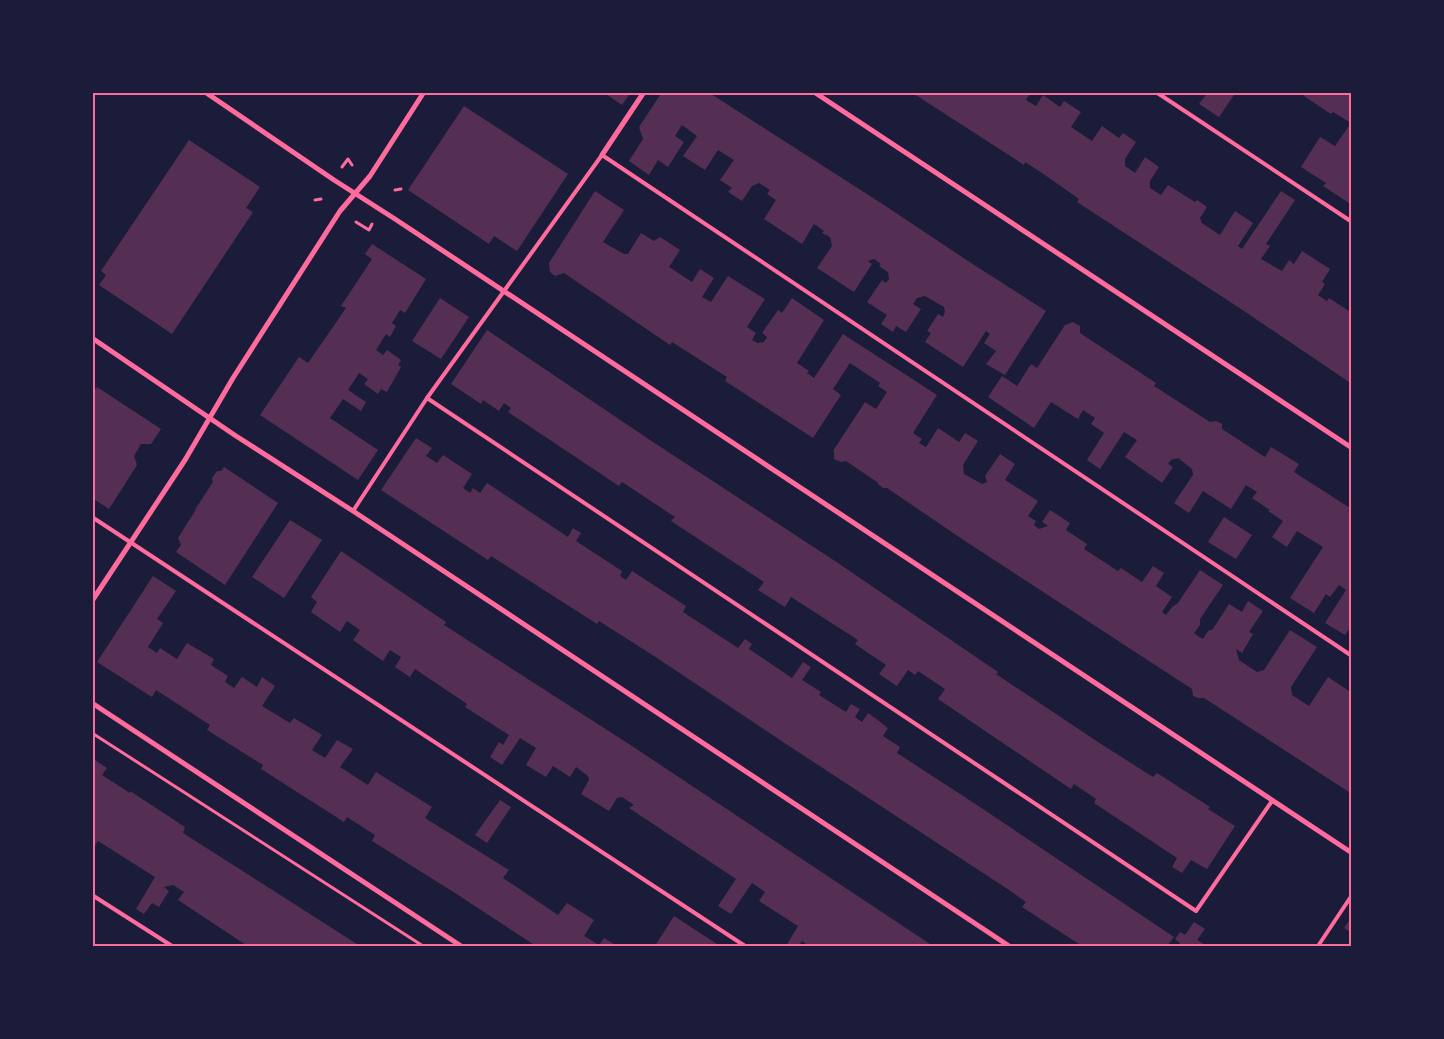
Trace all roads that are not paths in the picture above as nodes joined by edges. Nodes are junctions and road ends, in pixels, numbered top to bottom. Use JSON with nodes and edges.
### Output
{"nodes":[{"id":1,"x":205,"y":92,"type":"edge"},
{"id":2,"x":424,"y":92,"type":"edge"},
{"id":3,"x":644,"y":92,"type":"edge"},
{"id":4,"x":814,"y":92,"type":"edge"},
{"id":5,"x":1156,"y":92,"type":"edge"},
{"id":6,"x":602,"y":155,"type":"junction"},
{"id":7,"x":355,"y":192,"type":"junction"},
{"id":8,"x":1352,"y":222,"type":"edge"},
{"id":9,"x":504,"y":291,"type":"junction"},
{"id":10,"x":92,"y":338,"type":"edge"},
{"id":11,"x":428,"y":398,"type":"junction"},
{"id":12,"x":209,"y":418,"type":"junction"},
{"id":13,"x":1352,"y":448,"type":"edge"},
{"id":14,"x":353,"y":511,"type":"junction"},
{"id":15,"x":92,"y":517,"type":"edge"},
{"id":16,"x":131,"y":542,"type":"junction"},
{"id":17,"x":92,"y":601,"type":"edge"},
{"id":18,"x":1352,"y":656,"type":"edge"},
{"id":19,"x":92,"y":703,"type":"edge"},
{"id":20,"x":1272,"y":801,"type":"junction"},
{"id":21,"x":1352,"y":853,"type":"edge"},
{"id":22,"x":92,"y":895,"type":"edge"},
{"id":23,"x":1352,"y":895,"type":"edge"},
{"id":24,"x":172,"y":946,"type":"edge"},
{"id":25,"x":461,"y":946,"type":"edge"},
{"id":26,"x":745,"y":946,"type":"edge"},
{"id":27,"x":1009,"y":946,"type":"edge"},
{"id":28,"x":1318,"y":946,"type":"edge"}],
"edges":[{"from":1,"to":7,"type":"street"},
{"from":2,"to":7,"type":"street"},
{"from":3,"to":6,"type":"street"},
{"from":4,"to":13,"type":"street"},
{"from":5,"to":8,"type":"lane"},
{"from":6,"to":9,"type":"lane"},
{"from":6,"to":18,"type":"lane"},
{"from":7,"to":9,"type":"street"},
{"from":7,"to":12,"type":"street"},
{"from":9,"to":11,"type":"lane"},
{"from":9,"to":20,"type":"street"},
{"from":10,"to":12,"type":"street"},
{"from":11,"to":14,"type":"lane"},
{"from":11,"to":20,"type":"lane"},
{"from":12,"to":14,"type":"street"},
{"from":12,"to":16,"type":"street"},
{"from":14,"to":27,"type":"street"},
{"from":15,"to":16,"type":"lane"},
{"from":16,"to":17,"type":"street"},
{"from":16,"to":26,"type":"lane"},
{"from":19,"to":25,"type":"street"},
{"from":20,"to":21,"type":"street"},
{"from":22,"to":24,"type":"lane"},
{"from":23,"to":28,"type":"lane"}]}
